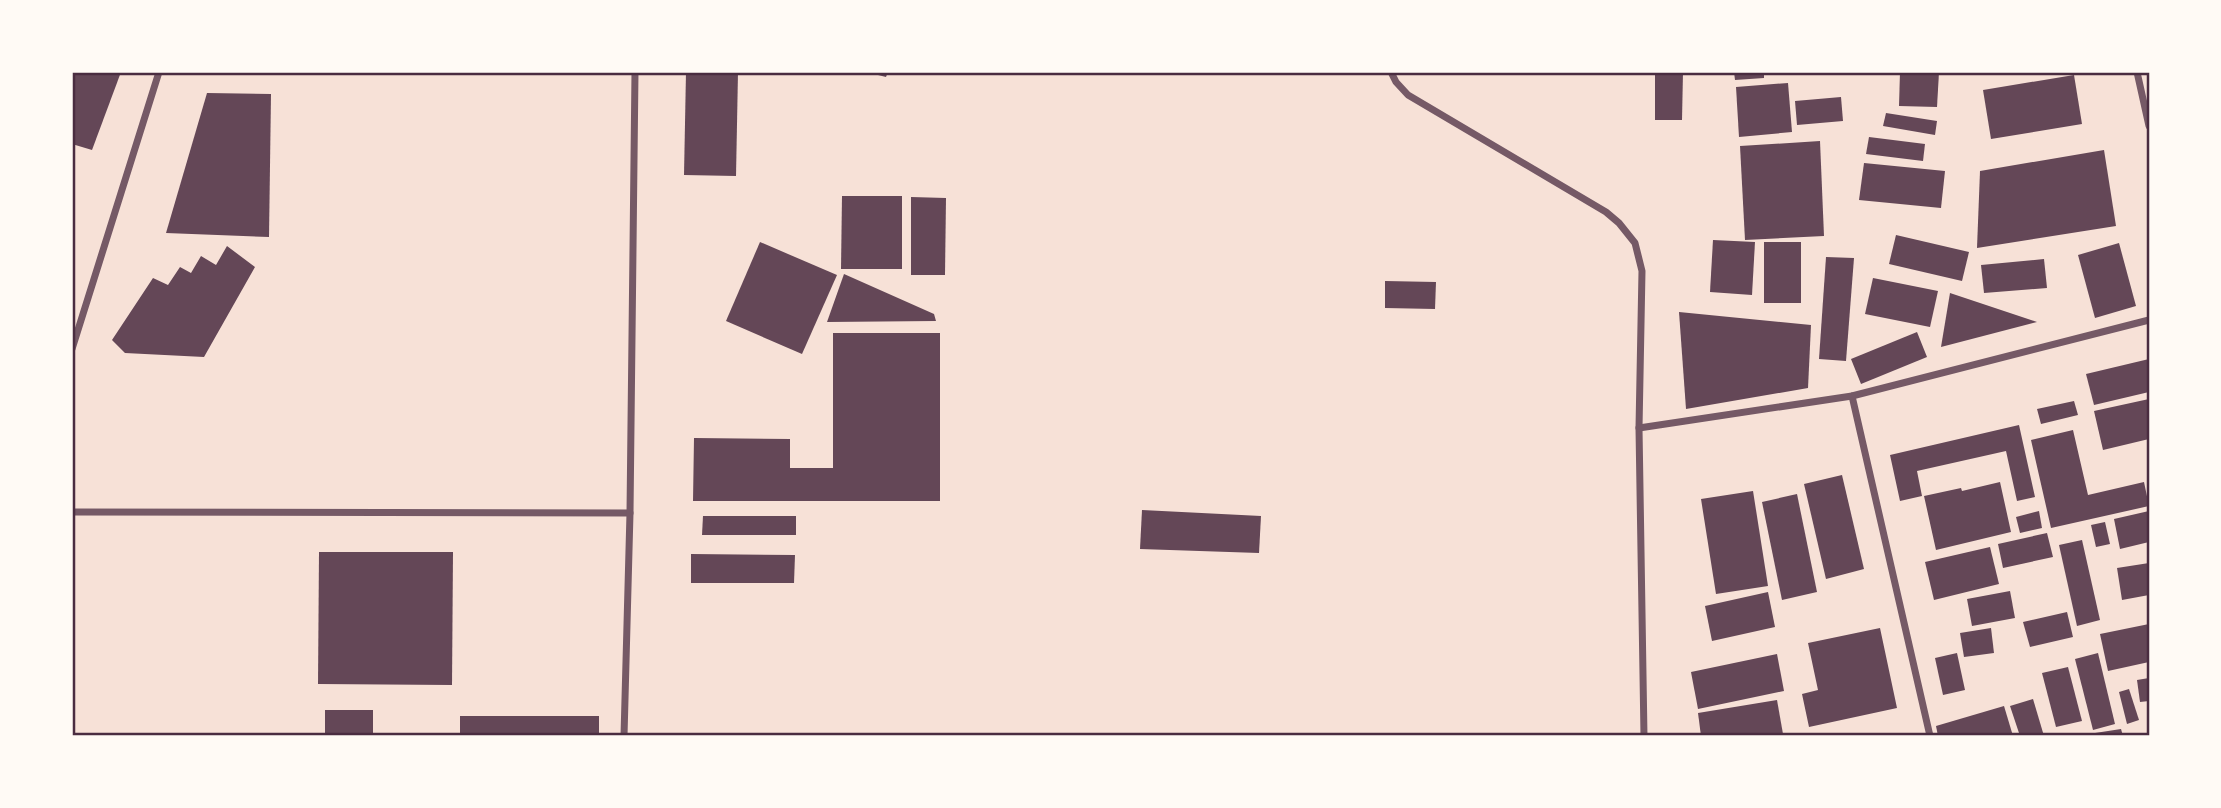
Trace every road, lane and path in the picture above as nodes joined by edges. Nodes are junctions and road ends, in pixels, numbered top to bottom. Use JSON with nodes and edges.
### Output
{"nodes":[{"id":1,"x":159,"y":72,"type":"edge"},
{"id":2,"x":635,"y":72,"type":"edge"},
{"id":3,"x":1391,"y":72,"type":"edge"},
{"id":4,"x":2137,"y":72,"type":"edge"},
{"id":5,"x":2149,"y":126,"type":"edge"},
{"id":6,"x":2149,"y":320,"type":"edge"},
{"id":7,"x":72,"y":349,"type":"edge"},
{"id":8,"x":1852,"y":396,"type":"junction"},
{"id":9,"x":1639,"y":428,"type":"junction"},
{"id":10,"x":72,"y":512,"type":"edge"},
{"id":11,"x":630,"y":513,"type":"junction"},
{"id":12,"x":624,"y":736,"type":"edge"},
{"id":13,"x":1644,"y":736,"type":"edge"},
{"id":14,"x":1930,"y":736,"type":"edge"}],
"edges":[{"from":1,"to":7,"type":"street"},
{"from":2,"to":11,"type":"street"},
{"from":3,"to":9,"type":"street"},
{"from":4,"to":5,"type":"street"},
{"from":6,"to":8,"type":"street"},
{"from":8,"to":9,"type":"street"},
{"from":8,"to":14,"type":"street"},
{"from":9,"to":13,"type":"street"},
{"from":10,"to":11,"type":"street"},
{"from":11,"to":12,"type":"street"}]}
